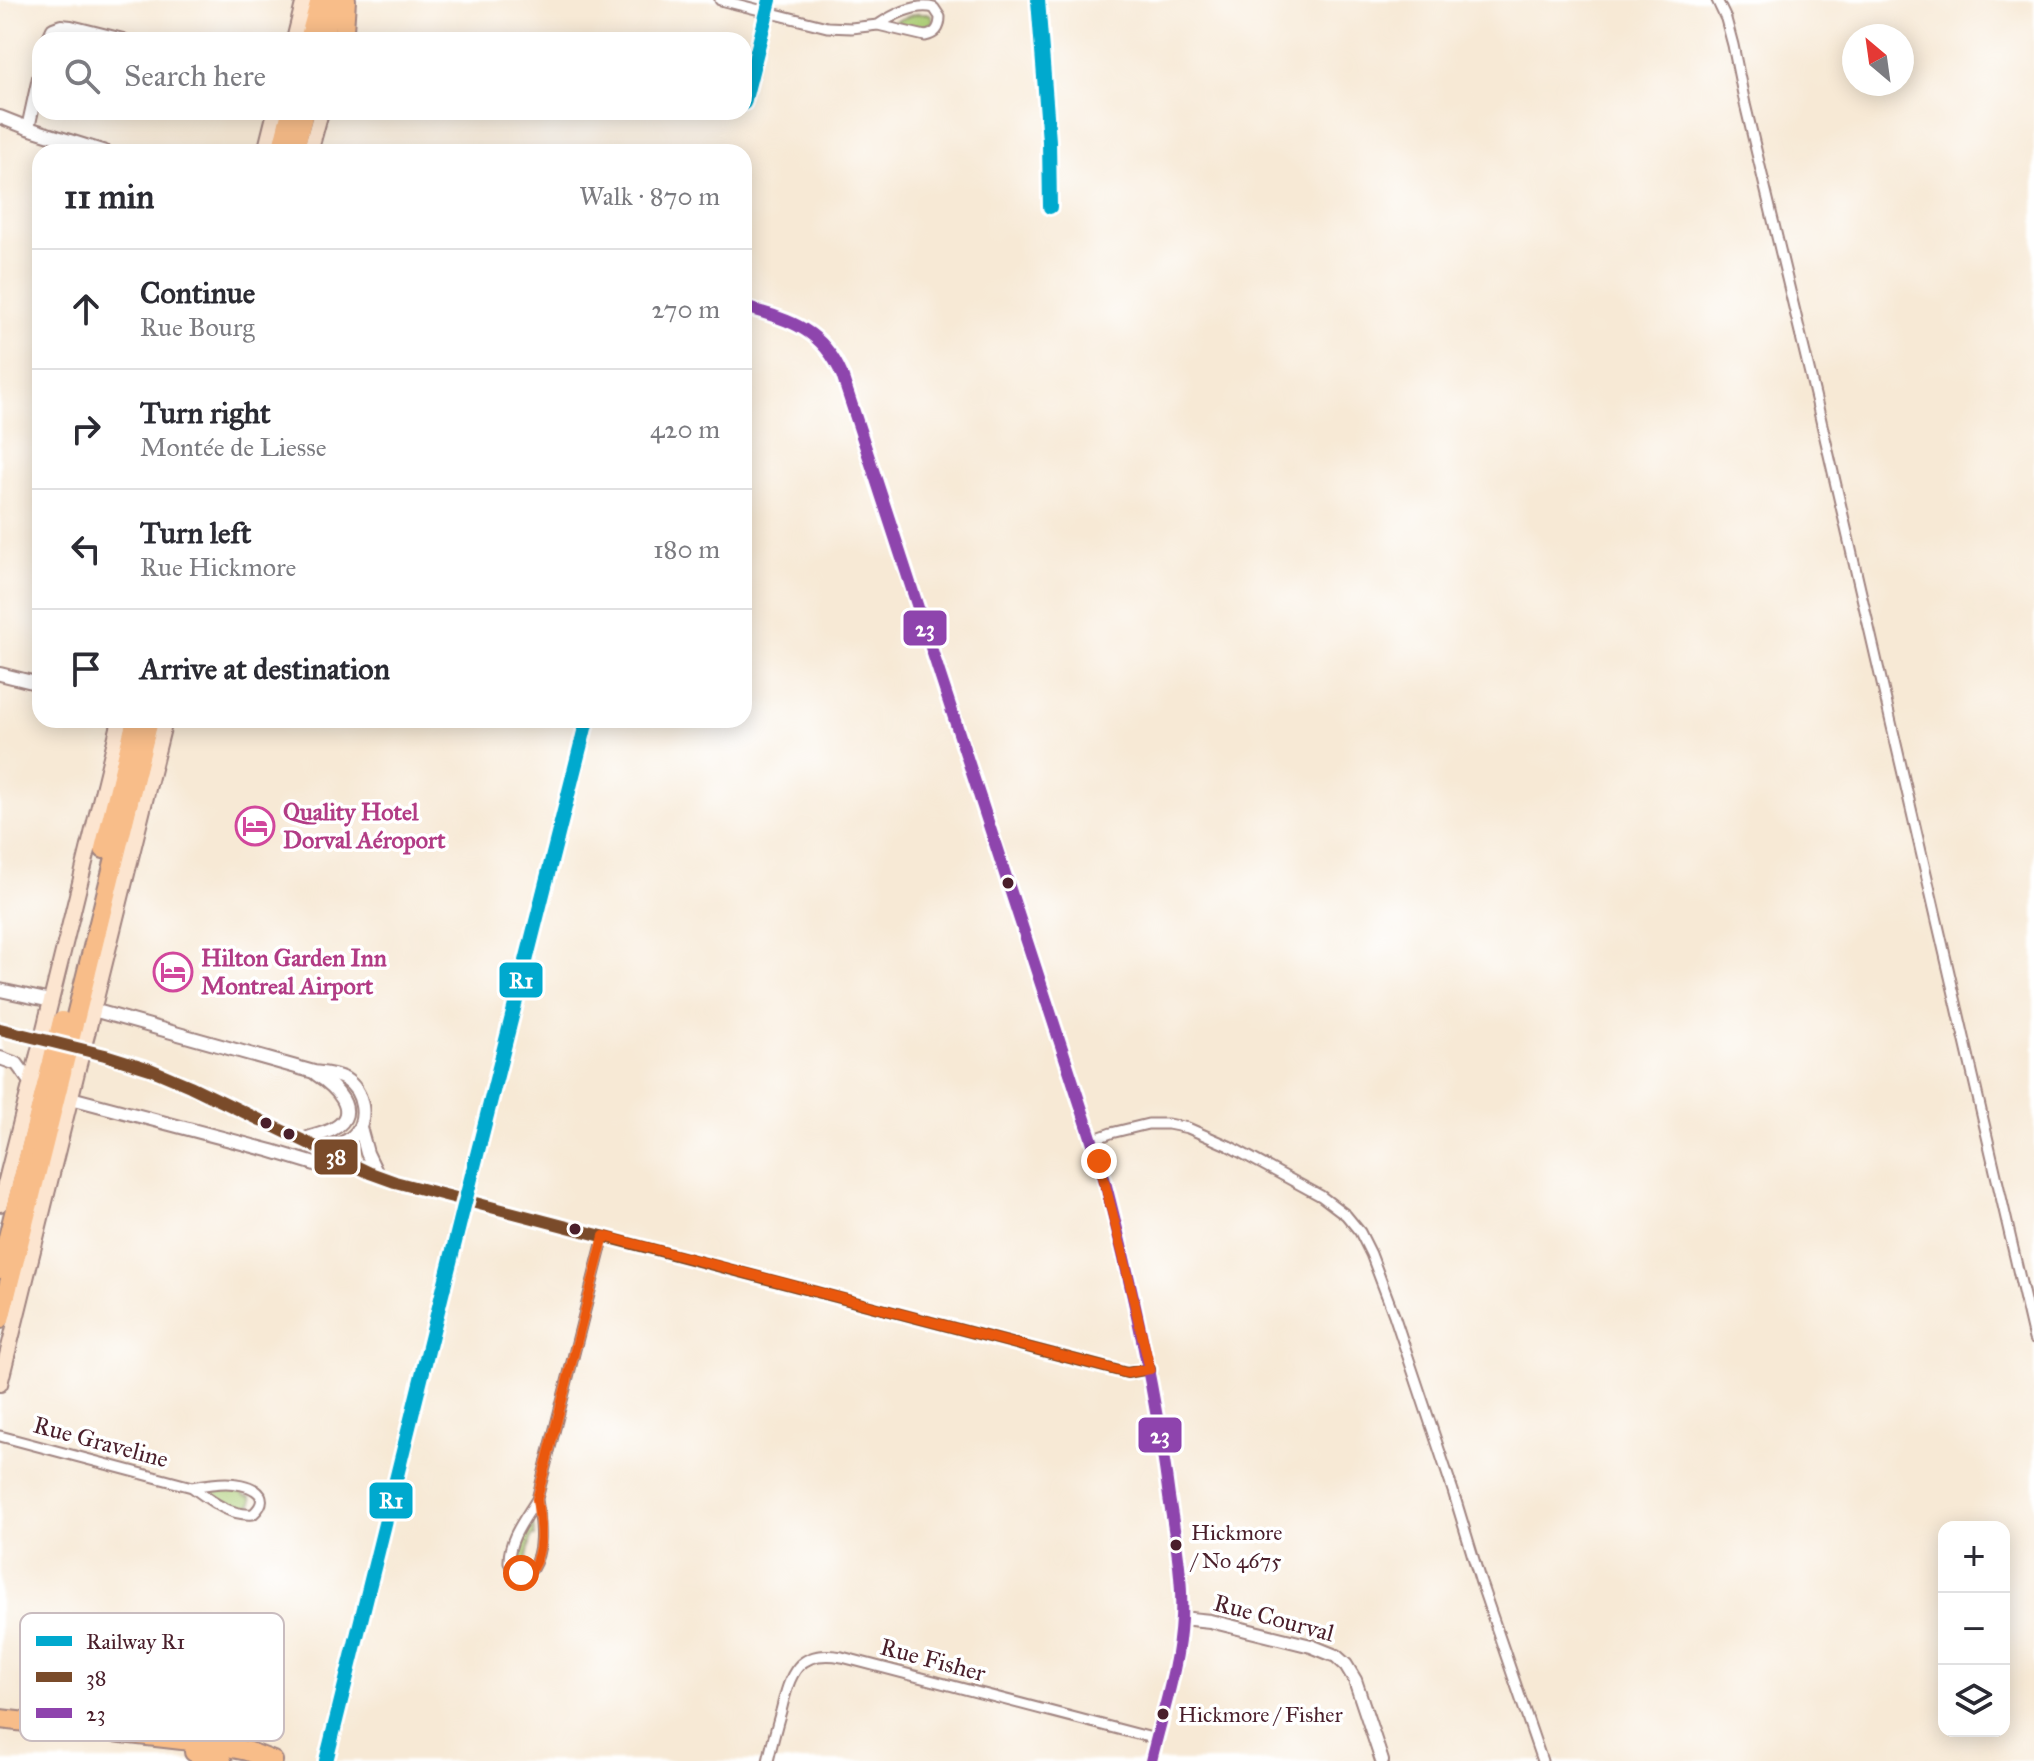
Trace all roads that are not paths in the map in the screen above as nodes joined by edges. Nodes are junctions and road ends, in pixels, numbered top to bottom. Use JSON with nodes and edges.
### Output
{"nodes":[{"id":1,"x":304,"y":0,"type":"edge"},
{"id":2,"x":320,"y":0,"type":"edge"},
{"id":3,"x":333,"y":0,"type":"edge"},
{"id":4,"x":346,"y":0,"type":"edge"},
{"id":5,"x":353,"y":0,"type":"edge"},
{"id":6,"x":720,"y":0,"type":"edge"},
{"id":7,"x":1717,"y":0,"type":"edge"},
{"id":8,"x":878,"y":25,"type":"junction"},
{"id":9,"x":52,"y":32,"type":"edge"},
{"id":10,"x":90,"y":32,"type":"edge"},
{"id":11,"x":296,"y":32,"type":"edge"},
{"id":12,"x":311,"y":32,"type":"edge"},
{"id":13,"x":325,"y":32,"type":"edge"},
{"id":14,"x":343,"y":32,"type":"edge"},
{"id":15,"x":344,"y":32,"type":"edge"},
{"id":16,"x":32,"y":110,"type":"edge"},
{"id":17,"x":0,"y":117,"type":"edge"},
{"id":18,"x":273,"y":120,"type":"edge"},
{"id":19,"x":289,"y":120,"type":"edge"},
{"id":20,"x":302,"y":120,"type":"edge"},
{"id":21,"x":319,"y":120,"type":"edge"},
{"id":22,"x":0,"y":126,"type":"edge"},
{"id":23,"x":28,"y":128,"type":"junction"},
{"id":24,"x":79,"y":144,"type":"edge"},
{"id":25,"x":267,"y":144,"type":"edge"},
{"id":26,"x":283,"y":144,"type":"edge"},
{"id":27,"x":296,"y":144,"type":"edge"},
{"id":28,"x":312,"y":144,"type":"edge"},
{"id":29,"x":752,"y":309,"type":"edge"},
{"id":30,"x":0,"y":674,"type":"edge"},
{"id":31,"x":32,"y":682,"type":"edge"},
{"id":32,"x":118,"y":728,"type":"edge"},
{"id":33,"x":134,"y":728,"type":"edge"},
{"id":34,"x":147,"y":728,"type":"edge"},
{"id":35,"x":163,"y":728,"type":"edge"},
{"id":36,"x":0,"y":990,"type":"edge"},
{"id":37,"x":51,"y":1001,"type":"junction"},
{"id":38,"x":93,"y":1010,"type":"junction"},
{"id":39,"x":68,"y":1022,"type":"junction"},
{"id":40,"x":0,"y":1029,"type":"edge"},
{"id":41,"x":32,"y":1036,"type":"dead end"},
{"id":42,"x":94,"y":1052,"type":"dead end"},
{"id":43,"x":0,"y":1058,"type":"edge"},
{"id":44,"x":58,"y":1063,"type":"junction"},
{"id":45,"x":314,"y":1072,"type":"junction"},
{"id":46,"x":30,"y":1082,"type":"junction"},
{"id":47,"x":71,"y":1098,"type":"junction"},
{"id":48,"x":360,"y":1127,"type":"junction"},
{"id":49,"x":302,"y":1140,"type":"junction"},
{"id":50,"x":1092,"y":1140,"type":"junction"},
{"id":51,"x":323,"y":1150,"type":"junction"},
{"id":52,"x":352,"y":1164,"type":"junction"},
{"id":53,"x":378,"y":1176,"type":"junction"},
{"id":54,"x":0,"y":1204,"type":"edge"},
{"id":55,"x":604,"y":1236,"type":"junction"},
{"id":56,"x":0,"y":1269,"type":"edge"},
{"id":57,"x":0,"y":1319,"type":"edge"},
{"id":58,"x":2034,"y":1339,"type":"edge"},
{"id":59,"x":1150,"y":1369,"type":"junction"},
{"id":60,"x":0,"y":1384,"type":"edge"},
{"id":61,"x":0,"y":1436,"type":"edge"},
{"id":62,"x":192,"y":1487,"type":"junction"},
{"id":63,"x":537,"y":1499,"type":"junction"},
{"id":64,"x":1181,"y":1618,"type":"junction"},
{"id":65,"x":0,"y":1719,"type":"edge"},
{"id":66,"x":20,"y":1721,"type":"edge"},
{"id":67,"x":0,"y":1730,"type":"edge"},
{"id":68,"x":20,"y":1732,"type":"edge"},
{"id":69,"x":1156,"y":1739,"type":"junction"},
{"id":70,"x":97,"y":1741,"type":"edge"},
{"id":71,"x":193,"y":1741,"type":"edge"},
{"id":72,"x":222,"y":1761,"type":"edge"},
{"id":73,"x":273,"y":1761,"type":"edge"},
{"id":74,"x":768,"y":1761,"type":"edge"},
{"id":75,"x":1151,"y":1761,"type":"edge"},
{"id":76,"x":1382,"y":1761,"type":"edge"},
{"id":77,"x":1542,"y":1761,"type":"edge"}],
"edges":[{"from":1,"to":11,"type":"main road"},
{"from":2,"to":12,"type":"highway"},
{"from":3,"to":13,"type":"highway"},
{"from":4,"to":14,"type":"highway"},
{"from":5,"to":15,"type":"main road"},
{"from":6,"to":8,"type":"street"},
{"from":7,"to":58,"type":"street"},
{"from":8,"to":8,"type":"street"},
{"from":9,"to":10,"type":"street"},
{"from":16,"to":23,"type":"street"},
{"from":17,"to":23,"type":"street"},
{"from":18,"to":25,"type":"main road"},
{"from":19,"to":26,"type":"highway"},
{"from":20,"to":27,"type":"highway"},
{"from":21,"to":28,"type":"main road"},
{"from":22,"to":23,"type":"street"},
{"from":23,"to":24,"type":"street"},
{"from":29,"to":50,"type":"street"},
{"from":30,"to":31,"type":"street"},
{"from":32,"to":37,"type":"main road"},
{"from":33,"to":39,"type":"highway"},
{"from":34,"to":39,"type":"highway"},
{"from":35,"to":38,"type":"main road"},
{"from":36,"to":37,"type":"street"},
{"from":37,"to":39,"type":"main road"},
{"from":38,"to":39,"type":"main road"},
{"from":38,"to":45,"type":"street"},
{"from":39,"to":44,"type":"highway","bridge":true},
{"from":39,"to":44,"type":"main road","bridge":true},
{"from":40,"to":41,"type":"street"},
{"from":42,"to":49,"type":"street"},
{"from":43,"to":46,"type":"street"},
{"from":44,"to":46,"type":"main road"},
{"from":44,"to":47,"type":"main road"},
{"from":44,"to":56,"type":"highway"},
{"from":44,"to":57,"type":"highway"},
{"from":45,"to":48,"type":"street"},
{"from":45,"to":49,"type":"street"},
{"from":46,"to":54,"type":"main road"},
{"from":47,"to":52,"type":"street"},
{"from":47,"to":60,"type":"main road"},
{"from":48,"to":51,"type":"street"},
{"from":48,"to":53,"type":"street"},
{"from":49,"to":51,"type":"street"},
{"from":50,"to":59,"type":"street"},
{"from":50,"to":77,"type":"street"},
{"from":51,"to":52,"type":"street"},
{"from":52,"to":53,"type":"street"},
{"from":53,"to":55,"type":"street"},
{"from":55,"to":59,"type":"street"},
{"from":55,"to":63,"type":"street"},
{"from":59,"to":64,"type":"street"},
{"from":61,"to":62,"type":"street","name":"Rue Graveline"},
{"from":62,"to":62,"type":"street","name":"Rue Graveline"},
{"from":63,"to":63,"type":"street"},
{"from":64,"to":69,"type":"street"},
{"from":64,"to":76,"type":"street","name":"Rue Courval"},
{"from":65,"to":66,"type":"highway"},
{"from":67,"to":68,"type":"highway"},
{"from":69,"to":74,"type":"street","name":"Rue Fisher"},
{"from":69,"to":75,"type":"street"},
{"from":70,"to":72,"type":"highway"},
{"from":71,"to":73,"type":"highway"}]}
